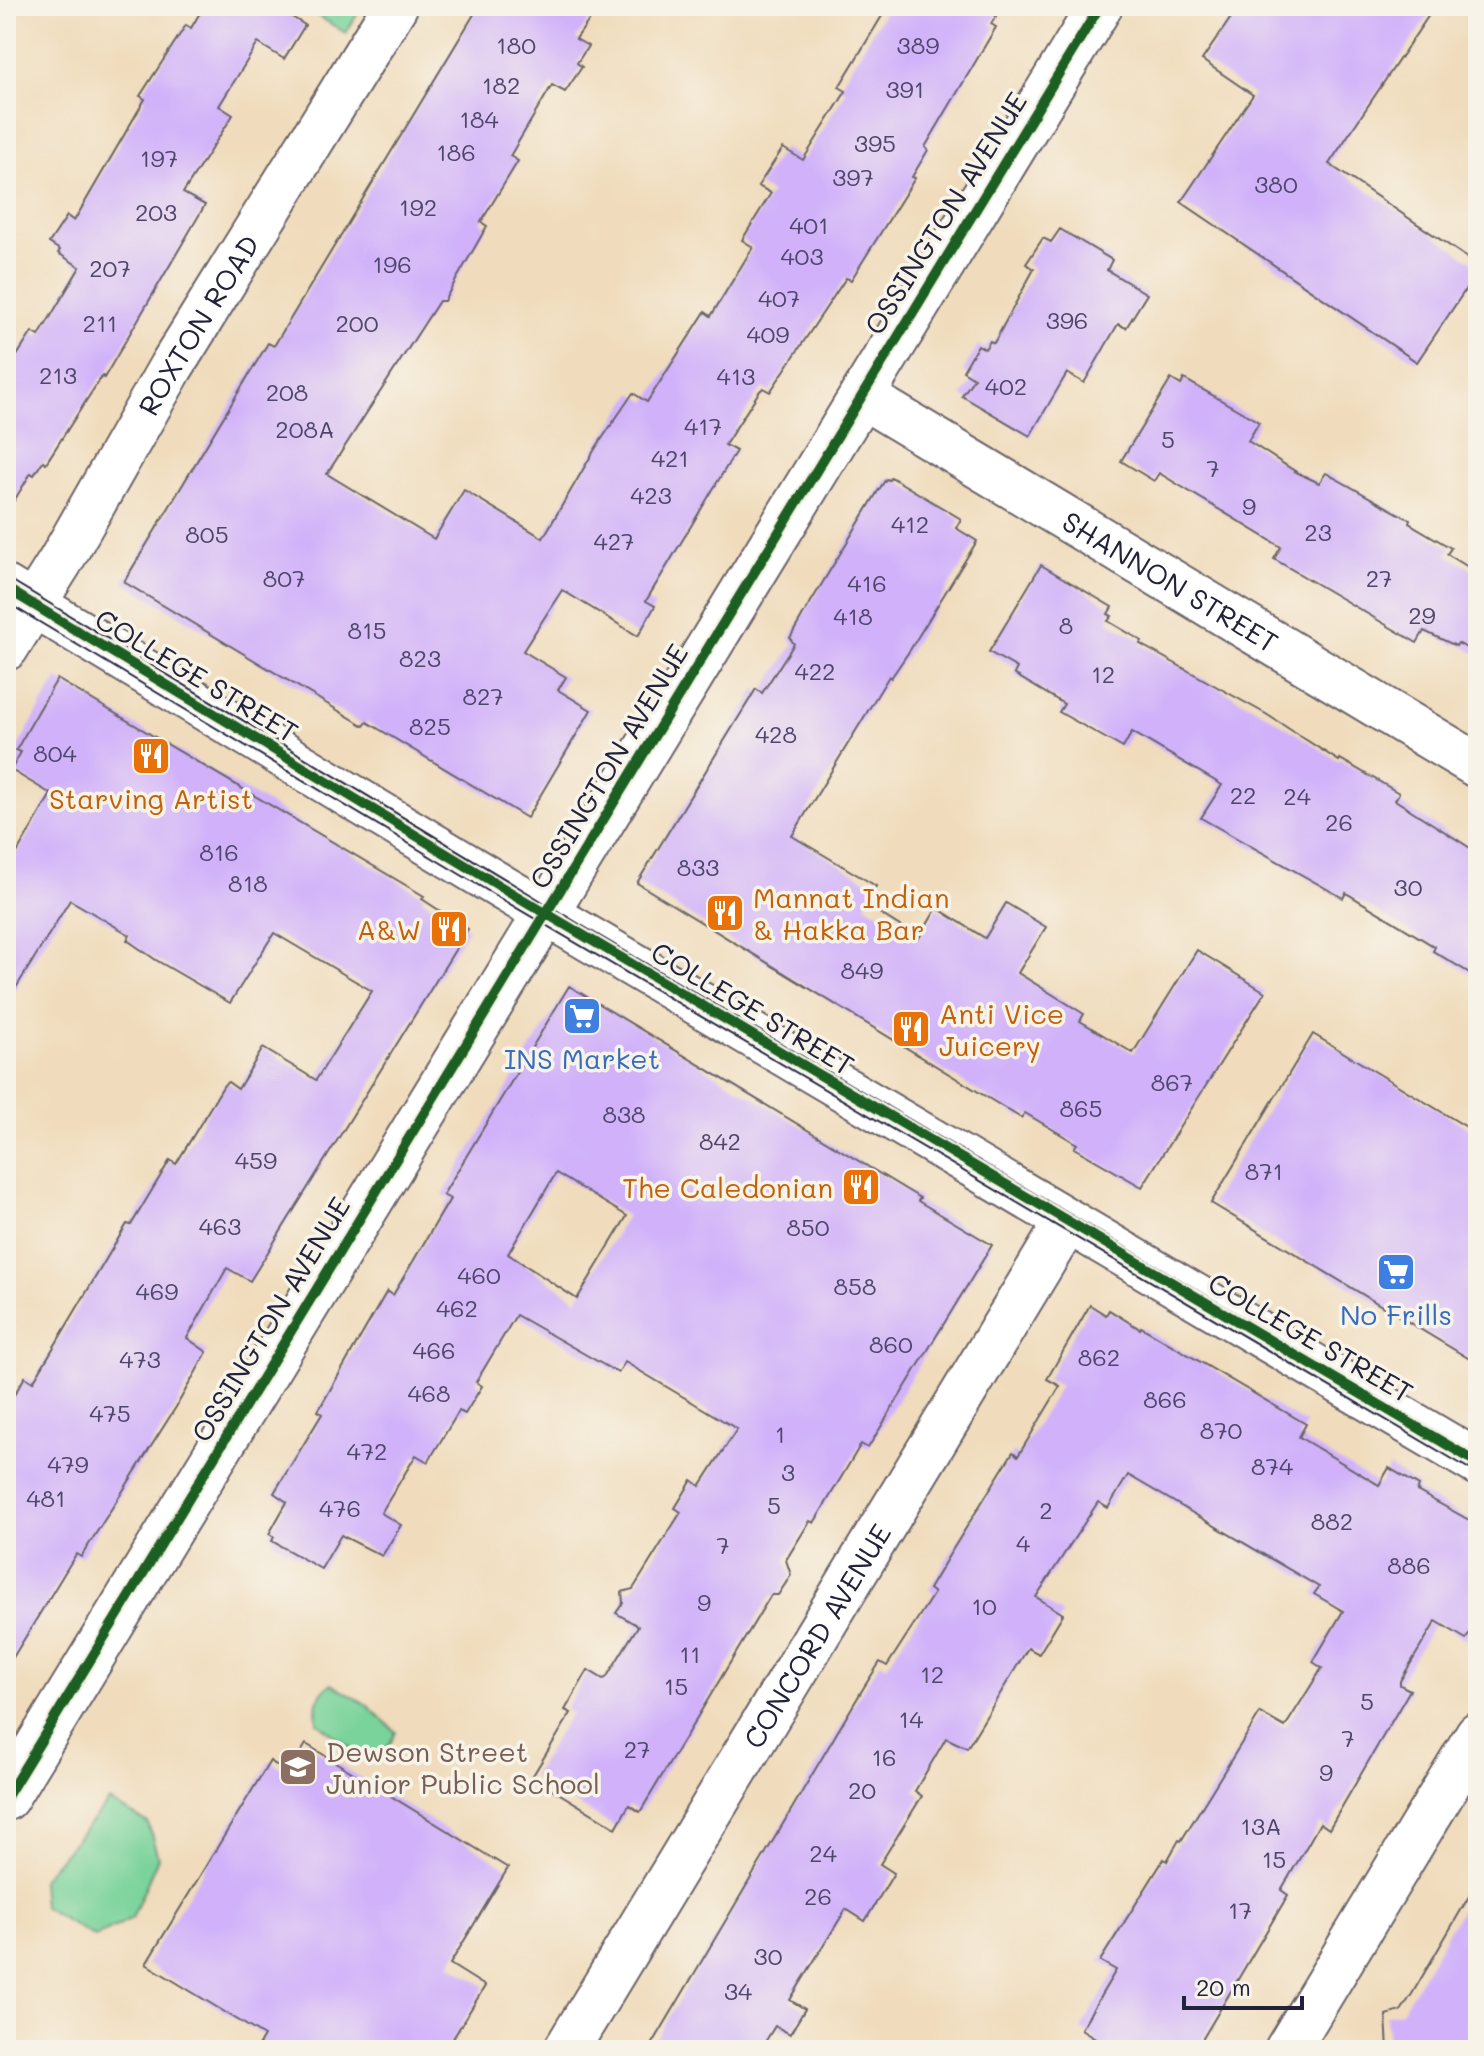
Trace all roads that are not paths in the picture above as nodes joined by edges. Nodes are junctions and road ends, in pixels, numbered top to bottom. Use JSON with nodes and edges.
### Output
{"nodes":[{"id":1,"x":395,"y":6,"type":"edge"},
{"id":2,"x":1100,"y":6,"type":"edge"},
{"id":3,"x":862,"y":396,"type":"junction"},
{"id":4,"x":20,"y":596,"type":"edge"},
{"id":5,"x":6,"y":648,"type":"edge"},
{"id":6,"x":1478,"y":766,"type":"edge"},
{"id":7,"x":546,"y":914,"type":"junction"},
{"id":8,"x":1067,"y":1222,"type":"junction"},
{"id":9,"x":1478,"y":1463,"type":"edge"},
{"id":10,"x":1478,"y":1734,"type":"edge"},
{"id":11,"x":6,"y":1798,"type":"edge"},
{"id":12,"x":566,"y":2050,"type":"edge"},
{"id":13,"x":1287,"y":2050,"type":"edge"}],
"edges":[{"from":1,"to":4,"type":"street","name":"ROXTON ROAD"},
{"from":2,"to":3,"type":"street","name":"OSSINGTON AVENUE"},
{"from":3,"to":6,"type":"street","name":"SHANNON STREET"},
{"from":3,"to":7,"type":"street","name":"OSSINGTON AVENUE"},
{"from":4,"to":5,"type":"street","name":"ROXTON ROAD"},
{"from":4,"to":7,"type":"street","name":"COLLEGE STREET"},
{"from":7,"to":8,"type":"street","name":"COLLEGE STREET"},
{"from":7,"to":11,"type":"street","name":"OSSINGTON AVENUE"},
{"from":8,"to":9,"type":"street","name":"COLLEGE STREET"},
{"from":8,"to":12,"type":"street","name":"CONCORD AVENUE"},
{"from":10,"to":13,"type":"street"}]}
